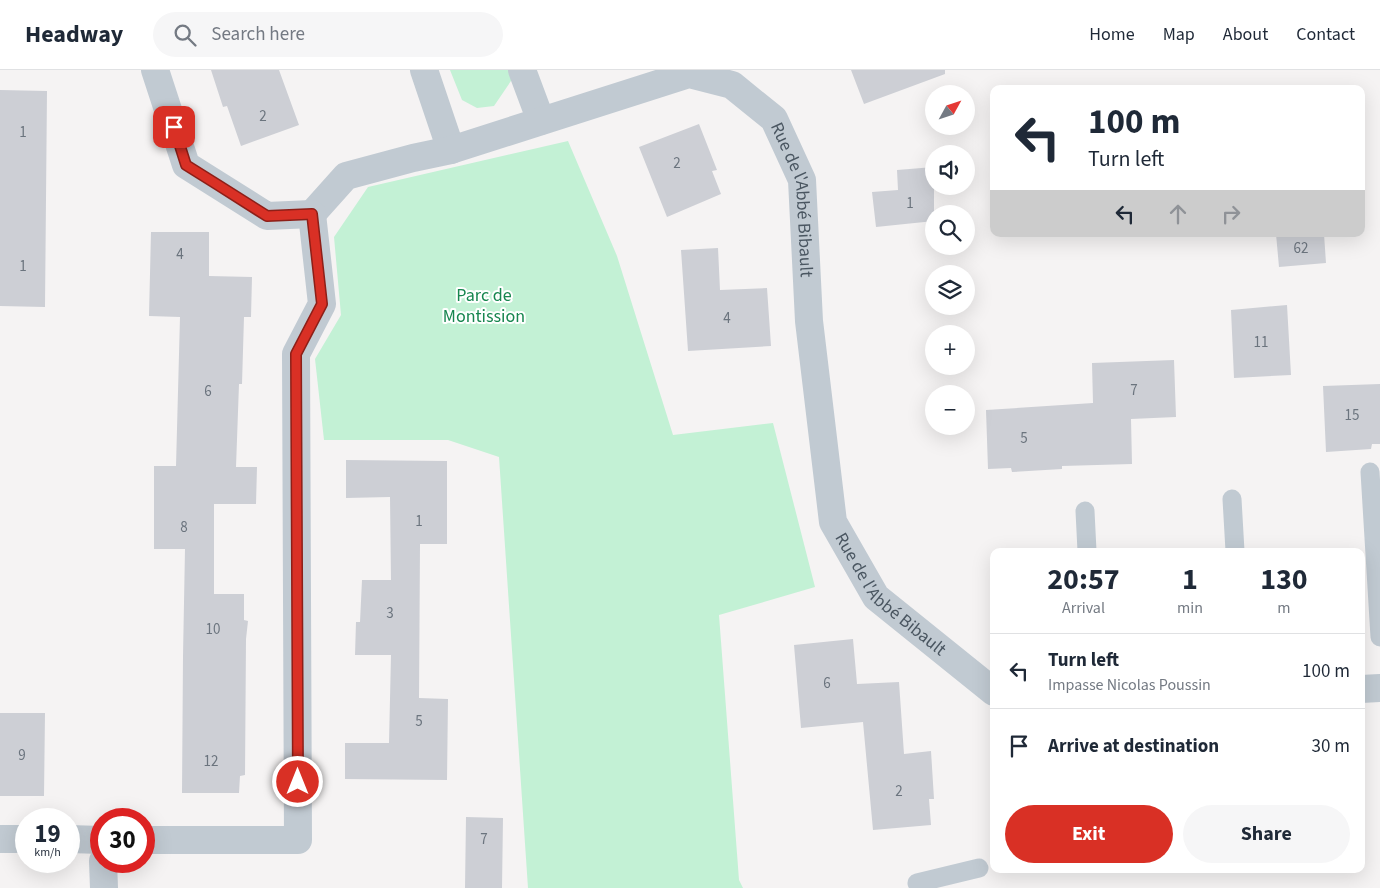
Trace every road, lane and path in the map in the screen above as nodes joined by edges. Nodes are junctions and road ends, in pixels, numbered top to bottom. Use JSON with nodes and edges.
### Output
{"nodes":[{"id":1,"x":155,"y":70,"type":"edge"},
{"id":2,"x":424,"y":70,"type":"edge"},
{"id":3,"x":522,"y":70,"type":"edge"},
{"id":4,"x":737,"y":78,"type":"edge"},
{"id":5,"x":541,"y":121,"type":"junction"},
{"id":6,"x":451,"y":150,"type":"junction"},
{"id":7,"x":312,"y":214,"type":"junction"},
{"id":8,"x":1370,"y":472,"type":"dead end"},
{"id":9,"x":1232,"y":499,"type":"dead end"},
{"id":10,"x":1085,"y":511,"type":"dead end"},
{"id":11,"x":1087,"y":548,"type":"edge"},
{"id":12,"x":1235,"y":548,"type":"edge"},
{"id":13,"x":1380,"y":637,"type":"edge"},
{"id":14,"x":1380,"y":688,"type":"edge"},
{"id":15,"x":990,"y":689,"type":"edge"},
{"id":16,"x":1365,"y":689,"type":"edge"},
{"id":17,"x":0,"y":839,"type":"edge"},
{"id":18,"x":15,"y":839,"type":"edge"},
{"id":19,"x":155,"y":840,"type":"edge"},
{"id":20,"x":979,"y":868,"type":"dead end"},
{"id":21,"x":103,"y":873,"type":"edge"},
{"id":22,"x":917,"y":883,"type":"dead end"},
{"id":23,"x":104,"y":888,"type":"edge"}],
"edges":[{"from":1,"to":7,"type":"street"},
{"from":2,"to":6,"type":"street"},
{"from":3,"to":5,"type":"street"},
{"from":4,"to":5,"type":"street","name":"Rue de l'Abbé Bibault"},
{"from":4,"to":15,"type":"street","name":"Rue de l'Abbé Bibault"},
{"from":5,"to":6,"type":"street","name":"Rue de l'Abbé Bibault"},
{"from":6,"to":7,"type":"street","name":"Rue de l'Abbé Bibault"},
{"from":7,"to":19,"type":"street"},
{"from":8,"to":13,"type":"lane"},
{"from":9,"to":12,"type":"lane"},
{"from":10,"to":11,"type":"lane"},
{"from":14,"to":16,"type":"street"},
{"from":17,"to":18,"type":"street"},
{"from":20,"to":22,"type":"lane"},
{"from":21,"to":23,"type":"street"}]}
